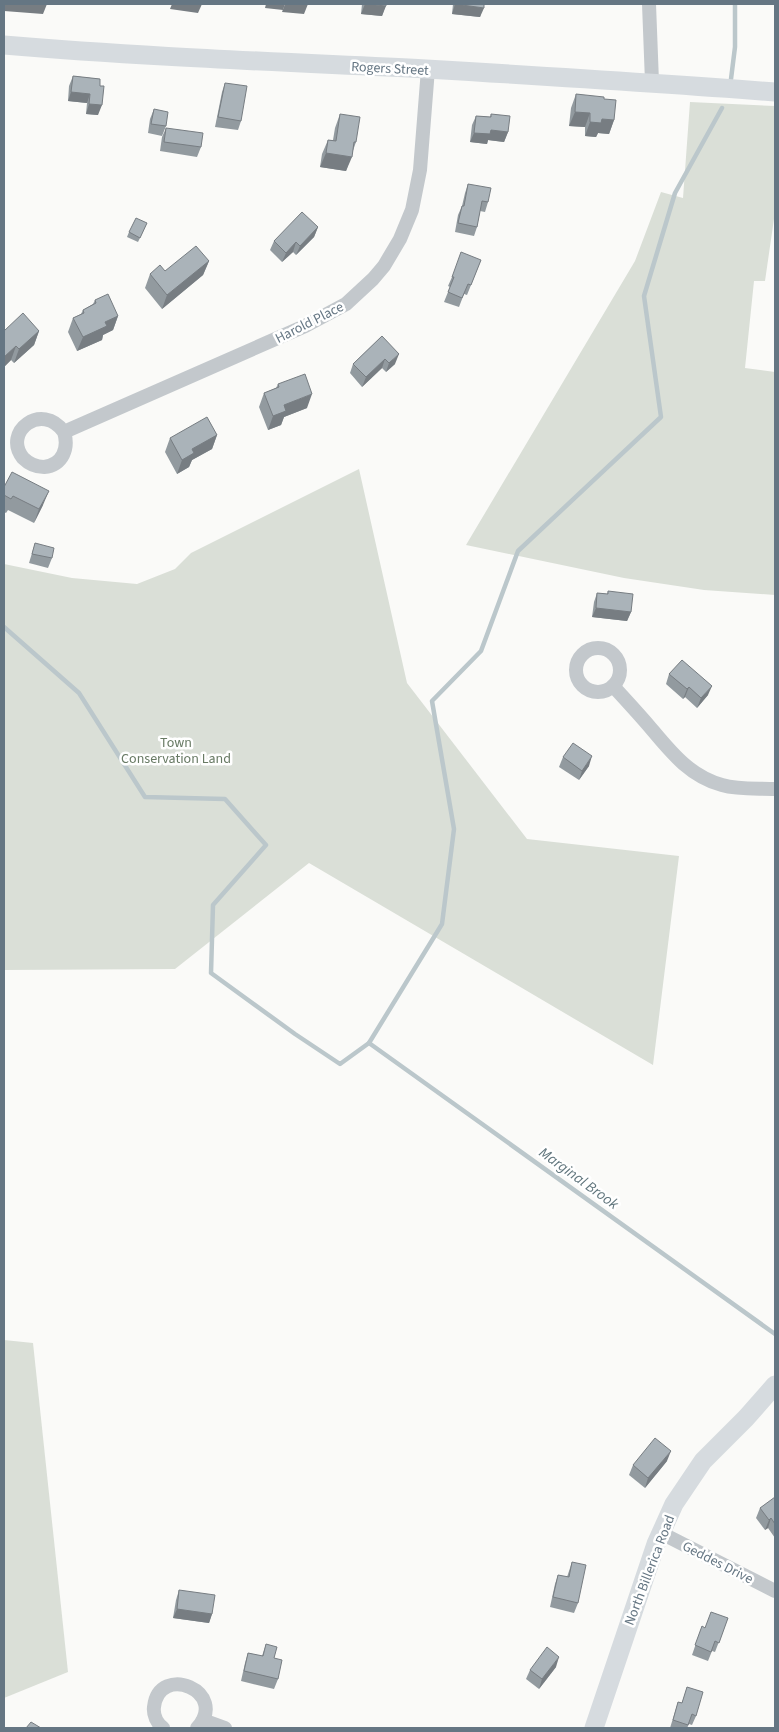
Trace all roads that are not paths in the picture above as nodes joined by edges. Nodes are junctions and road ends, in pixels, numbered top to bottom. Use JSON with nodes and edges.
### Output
{"nodes":[{"id":1,"x":648,"y":4,"type":"edge"},
{"id":2,"x":4,"y":46,"type":"edge"},
{"id":3,"x":428,"y":70,"type":"junction"},
{"id":4,"x":652,"y":82,"type":"junction"},
{"id":5,"x":775,"y":92,"type":"edge"},
{"id":6,"x":64,"y":432,"type":"dead end"},
{"id":7,"x":613,"y":686,"type":"dead end"},
{"id":8,"x":775,"y":789,"type":"edge"},
{"id":9,"x":775,"y":1385,"type":"edge"},
{"id":10,"x":661,"y":1533,"type":"junction"},
{"id":11,"x":775,"y":1591,"type":"edge"},
{"id":12,"x":200,"y":1724,"type":"edge"},
{"id":13,"x":162,"y":1728,"type":"edge"},
{"id":14,"x":225,"y":1728,"type":"edge"},
{"id":15,"x":594,"y":1728,"type":"edge"}],
"edges":[{"from":1,"to":4,"type":"street"},
{"from":2,"to":3,"type":"street","name":"Rogers Street"},
{"from":3,"to":4,"type":"street","name":"Rogers Street"},
{"from":3,"to":6,"type":"street","name":"Harold Place"},
{"from":4,"to":5,"type":"street","name":"Rogers Street"},
{"from":7,"to":8,"type":"street"},
{"from":9,"to":10,"type":"street","name":"North Billerica Road"},
{"from":10,"to":11,"type":"street","name":"Geddes Drive"},
{"from":10,"to":15,"type":"street","name":"North Billerica Road"},
{"from":12,"to":13,"type":"street"},
{"from":12,"to":14,"type":"street"}]}
